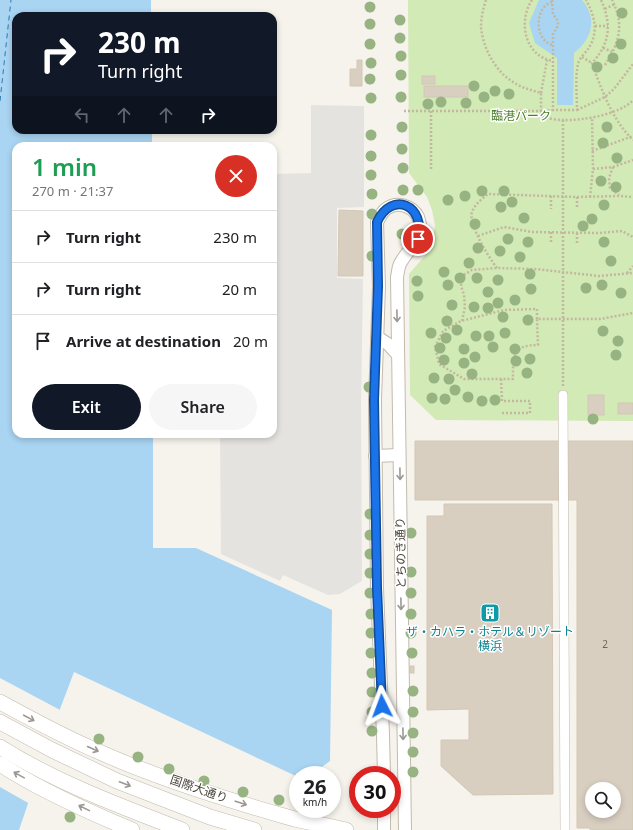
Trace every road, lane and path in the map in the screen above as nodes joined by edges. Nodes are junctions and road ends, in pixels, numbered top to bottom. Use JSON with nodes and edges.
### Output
{"nodes":[{"id":1,"x":486,"y":0,"type":"edge"},
{"id":2,"x":532,"y":0,"type":"edge"},
{"id":3,"x":586,"y":0,"type":"edge"},
{"id":4,"x":601,"y":0,"type":"edge"},
{"id":5,"x":612,"y":0,"type":"edge"},
{"id":6,"x":552,"y":1,"type":"edge"},
{"id":7,"x":615,"y":4,"type":"junction"},
{"id":8,"x":605,"y":9,"type":"junction"},
{"id":9,"x":596,"y":26,"type":"junction"},
{"id":10,"x":608,"y":26,"type":"junction"},
{"id":11,"x":553,"y":45,"type":"junction"},
{"id":12,"x":603,"y":48,"type":"junction"},
{"id":13,"x":613,"y":52,"type":"junction"},
{"id":14,"x":582,"y":57,"type":"junction"},
{"id":15,"x":547,"y":60,"type":"junction"},
{"id":16,"x":553,"y":61,"type":"junction"},
{"id":17,"x":592,"y":64,"type":"junction"},
{"id":18,"x":633,"y":64,"type":"edge"},
{"id":19,"x":605,"y":65,"type":"dead end"},
{"id":20,"x":541,"y":93,"type":"junction"},
{"id":21,"x":605,"y":97,"type":"junction"},
{"id":22,"x":633,"y":100,"type":"edge"},
{"id":23,"x":630,"y":103,"type":"junction"},
{"id":24,"x":633,"y":106,"type":"edge"},
{"id":25,"x":553,"y":110,"type":"junction"},
{"id":26,"x":577,"y":110,"type":"junction"},
{"id":27,"x":404,"y":111,"type":"dead end"},
{"id":28,"x":431,"y":111,"type":"junction"},
{"id":29,"x":541,"y":111,"type":"junction"},
{"id":30,"x":613,"y":113,"type":"junction"},
{"id":31,"x":592,"y":117,"type":"junction"},
{"id":32,"x":563,"y":120,"type":"junction"},
{"id":33,"x":632,"y":137,"type":"edge"},
{"id":34,"x":633,"y":140,"type":"edge"},
{"id":35,"x":592,"y":151,"type":"junction"},
{"id":36,"x":633,"y":160,"type":"edge"},
{"id":37,"x":613,"y":167,"type":"junction"},
{"id":38,"x":593,"y":169,"type":"junction"},
{"id":39,"x":431,"y":171,"type":"dead end"},
{"id":40,"x":551,"y":196,"type":"junction"},
{"id":41,"x":564,"y":196,"type":"junction"},
{"id":42,"x":590,"y":196,"type":"junction"},
{"id":43,"x":620,"y":196,"type":"junction"},
{"id":44,"x":577,"y":197,"type":"junction"},
{"id":45,"x":633,"y":197,"type":"edge"},
{"id":46,"x":551,"y":208,"type":"dead end"},
{"id":47,"x":577,"y":208,"type":"dead end"},
{"id":48,"x":551,"y":232,"type":"junction"},
{"id":49,"x":564,"y":232,"type":"junction"},
{"id":50,"x":577,"y":233,"type":"junction"},
{"id":51,"x":478,"y":236,"type":"junction"},
{"id":52,"x":633,"y":237,"type":"edge"},
{"id":53,"x":551,"y":244,"type":"dead end"},
{"id":54,"x":577,"y":244,"type":"dead end"},
{"id":55,"x":633,"y":266,"type":"edge"},
{"id":56,"x":497,"y":268,"type":"junction"},
{"id":57,"x":564,"y":272,"type":"junction"},
{"id":58,"x":627,"y":273,"type":"junction"},
{"id":59,"x":633,"y":273,"type":"edge"},
{"id":60,"x":633,"y":313,"type":"edge"},
{"id":61,"x":537,"y":319,"type":"junction"},
{"id":62,"x":564,"y":319,"type":"junction"},
{"id":63,"x":462,"y":321,"type":"junction"},
{"id":64,"x":377,"y":337,"type":"junction"},
{"id":65,"x":398,"y":354,"type":"junction"},
{"id":66,"x":501,"y":379,"type":"junction"},
{"id":67,"x":563,"y":395,"type":"joint"},
{"id":68,"x":501,"y":413,"type":"dead end"},
{"id":69,"x":399,"y":455,"type":"junction"},
{"id":70,"x":375,"y":456,"type":"junction"},
{"id":71,"x":0,"y":702,"type":"edge"},
{"id":72,"x":0,"y":722,"type":"edge"},
{"id":73,"x":0,"y":747,"type":"edge"},
{"id":74,"x":0,"y":764,"type":"edge"},
{"id":75,"x":384,"y":766,"type":"edge"},
{"id":76,"x":384,"y":818,"type":"edge"},
{"id":77,"x":564,"y":826,"type":"edge"},
{"id":78,"x":132,"y":830,"type":"edge"},
{"id":79,"x":182,"y":830,"type":"edge"},
{"id":80,"x":254,"y":830,"type":"edge"},
{"id":81,"x":346,"y":830,"type":"edge"},
{"id":82,"x":384,"y":830,"type":"edge"},
{"id":83,"x":405,"y":830,"type":"edge"}],
"edges":[{"from":1,"to":20,"type":"path"},
{"from":2,"to":15,"type":"path"},
{"from":3,"to":9,"type":"path"},
{"from":4,"to":8,"type":"path"},
{"from":5,"to":7,"type":"path"},
{"from":6,"to":11,"type":"path"},
{"from":6,"to":11,"type":"path"},
{"from":7,"to":8,"type":"path"},
{"from":7,"to":13,"type":"path"},
{"from":8,"to":10,"type":"path"},
{"from":9,"to":10,"type":"path"},
{"from":9,"to":14,"type":"path"},
{"from":10,"to":12,"type":"path"},
{"from":11,"to":16,"type":"path"},
{"from":12,"to":13,"type":"path"},
{"from":12,"to":17,"type":"path"},
{"from":13,"to":19,"type":"path"},
{"from":14,"to":17,"type":"path"},
{"from":14,"to":26,"type":"path"},
{"from":15,"to":16,"type":"path"},
{"from":15,"to":20,"type":"path"},
{"from":16,"to":25,"type":"path"},
{"from":17,"to":21,"type":"path"},
{"from":18,"to":21,"type":"path"},
{"from":20,"to":29,"type":"path"},
{"from":21,"to":26,"type":"path"},
{"from":21,"to":30,"type":"path"},
{"from":22,"to":23,"type":"path"},
{"from":23,"to":24,"type":"path"},
{"from":23,"to":30,"type":"path"},
{"from":25,"to":26,"type":"path"},
{"from":25,"to":29,"type":"path"},
{"from":27,"to":28,"type":"path"},
{"from":28,"to":29,"type":"path"},
{"from":28,"to":39,"type":"path"},
{"from":29,"to":32,"type":"path"},
{"from":30,"to":31,"type":"path"},
{"from":30,"to":33,"type":"path"},
{"from":31,"to":32,"type":"path"},
{"from":31,"to":35,"type":"path"},
{"from":32,"to":41,"type":"path"},
{"from":33,"to":34,"type":"path"},
{"from":33,"to":35,"type":"path"},
{"from":35,"to":38,"type":"path"},
{"from":36,"to":37,"type":"path"},
{"from":37,"to":38,"type":"path"},
{"from":37,"to":43,"type":"path"},
{"from":38,"to":42,"type":"path"},
{"from":40,"to":41,"type":"path"},
{"from":40,"to":46,"type":"path"},
{"from":40,"to":51,"type":"path"},
{"from":41,"to":44,"type":"path"},
{"from":41,"to":49,"type":"path"},
{"from":42,"to":43,"type":"path"},
{"from":42,"to":44,"type":"path"},
{"from":43,"to":45,"type":"path"},
{"from":44,"to":47,"type":"path"},
{"from":48,"to":49,"type":"path"},
{"from":48,"to":51,"type":"path"},
{"from":48,"to":53,"type":"path"},
{"from":49,"to":50,"type":"path"},
{"from":49,"to":57,"type":"path"},
{"from":50,"to":52,"type":"path"},
{"from":50,"to":54,"type":"path"},
{"from":51,"to":56,"type":"path"},
{"from":55,"to":58,"type":"path"},
{"from":56,"to":57,"type":"path"},
{"from":56,"to":63,"type":"path"},
{"from":57,"to":58,"type":"path"},
{"from":57,"to":62,"type":"path"},
{"from":58,"to":59,"type":"path"},
{"from":60,"to":62,"type":"path"},
{"from":61,"to":62,"type":"path"},
{"from":61,"to":63,"type":"path"},
{"from":61,"to":66,"type":"path"},
{"from":62,"to":67,"type":"path"},
{"from":63,"to":66,"type":"path"},
{"from":64,"to":65,"type":"street"},
{"from":64,"to":65,"type":"street","name":"とちのき通り","one_way":true},
{"from":64,"to":70,"type":"street","name":"とちのき通り"},
{"from":65,"to":69,"type":"street","name":"とちのき通り"},
{"from":66,"to":68,"type":"path"},
{"from":67,"to":77,"type":"street"},
{"from":69,"to":70,"type":"street"},
{"from":69,"to":83,"type":"street","name":"とちのき通り","one_way":true},
{"from":70,"to":75,"type":"street","name":"とちのき通り"},
{"from":71,"to":81,"type":"street","name":"国際大通り","one_way":true},
{"from":72,"to":80,"type":"street","one_way":true},
{"from":73,"to":79,"type":"street"},
{"from":78,"to":74,"type":"street","one_way":true},
{"from":76,"to":82,"type":"street"}]}
